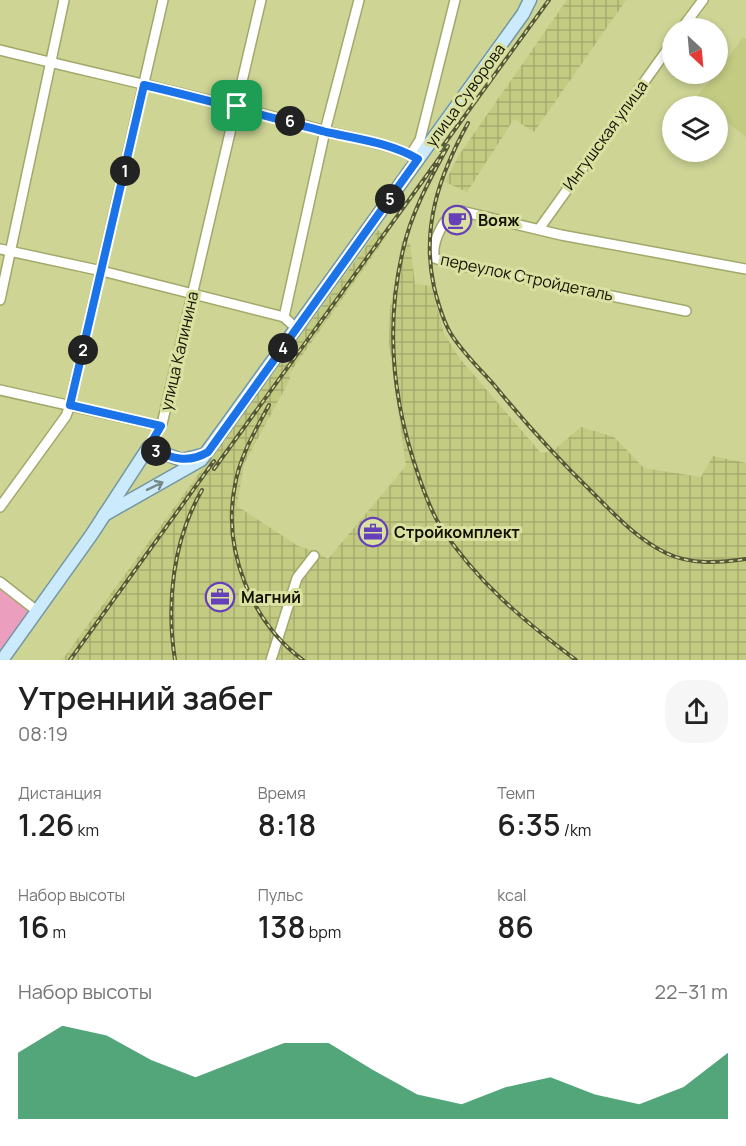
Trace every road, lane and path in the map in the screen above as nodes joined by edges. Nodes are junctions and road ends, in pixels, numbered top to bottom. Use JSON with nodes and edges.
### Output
{"nodes":[{"id":1,"x":64,"y":0,"type":"edge"},
{"id":2,"x":163,"y":0,"type":"edge"},
{"id":3,"x":261,"y":0,"type":"edge"},
{"id":4,"x":359,"y":0,"type":"edge"},
{"id":5,"x":455,"y":0,"type":"edge"},
{"id":6,"x":530,"y":0,"type":"edge"},
{"id":7,"x":703,"y":0,"type":"edge"},
{"id":8,"x":690,"y":18,"type":"edge"},
{"id":9,"x":0,"y":50,"type":"edge"},
{"id":10,"x":662,"y":57,"type":"edge"},
{"id":11,"x":50,"y":62,"type":"junction"},
{"id":12,"x":144,"y":85,"type":"junction"},
{"id":13,"x":237,"y":106,"type":"junction"},
{"id":14,"x":325,"y":131,"type":"junction"},
{"id":15,"x":415,"y":156,"type":"junction"},
{"id":16,"x":539,"y":229,"type":"junction"},
{"id":17,"x":5,"y":250,"type":"edge"},
{"id":18,"x":746,"y":269,"type":"edge"},
{"id":19,"x":102,"y":271,"type":"junction"},
{"id":20,"x":193,"y":295,"type":"junction"},
{"id":21,"x":0,"y":300,"type":"edge"},
{"id":22,"x":686,"y":311,"type":"dead end"},
{"id":23,"x":284,"y":317,"type":"junction"},
{"id":24,"x":297,"y":329,"type":"junction"},
{"id":25,"x":0,"y":390,"type":"edge"},
{"id":26,"x":70,"y":405,"type":"junction"},
{"id":27,"x":161,"y":426,"type":"junction"},
{"id":28,"x":148,"y":448,"type":"junction"},
{"id":29,"x":208,"y":452,"type":"junction"},
{"id":30,"x":0,"y":507,"type":"edge"},
{"id":31,"x":104,"y":515,"type":"junction"},
{"id":32,"x":314,"y":556,"type":"dead end"},
{"id":33,"x":0,"y":582,"type":"edge"},
{"id":34,"x":37,"y":611,"type":"junction"},
{"id":35,"x":2,"y":660,"type":"edge"},
{"id":36,"x":271,"y":660,"type":"edge"}],
"edges":[{"from":1,"to":11,"type":"street"},
{"from":2,"to":12,"type":"street"},
{"from":3,"to":13,"type":"street","name":"улица Калинина"},
{"from":4,"to":14,"type":"street"},
{"from":5,"to":15,"type":"street"},
{"from":6,"to":15,"type":"main road","name":"улица Суворова"},
{"from":7,"to":8,"type":"street"},
{"from":9,"to":11,"type":"street"},
{"from":10,"to":16,"type":"street","name":"Ингушская улица"},
{"from":11,"to":12,"type":"street"},
{"from":11,"to":17,"type":"street"},
{"from":12,"to":13,"type":"street"},
{"from":12,"to":19,"type":"street"},
{"from":13,"to":14,"type":"street"},
{"from":13,"to":20,"type":"street","name":"улица Калинина"},
{"from":14,"to":15,"type":"street"},
{"from":14,"to":23,"type":"street"},
{"from":15,"to":24,"type":"main road","name":"улица Суворова"},
{"from":16,"to":18,"type":"street"},
{"from":16,"to":22,"type":"street","name":"переулок Стройдеталь"},
{"from":17,"to":19,"type":"street"},
{"from":17,"to":21,"type":"street"},
{"from":19,"to":20,"type":"street"},
{"from":19,"to":26,"type":"street"},
{"from":20,"to":23,"type":"street"},
{"from":20,"to":27,"type":"street","name":"улица Калинина"},
{"from":23,"to":24,"type":"street"},
{"from":24,"to":29,"type":"main road","name":"улица Суворова"},
{"from":25,"to":26,"type":"street"},
{"from":26,"to":27,"type":"street"},
{"from":26,"to":30,"type":"street"},
{"from":27,"to":28,"type":"street","name":"улица Калинина"},
{"from":28,"to":29,"type":"main road"},
{"from":28,"to":31,"type":"main road","name":"улица Калинина"},
{"from":31,"to":29,"type":"main road","name":"улица Суворова","one_way":true},
{"from":31,"to":34,"type":"main road","name":"улица Калинина"},
{"from":32,"to":36,"type":"street"},
{"from":33,"to":34,"type":"street"},
{"from":34,"to":35,"type":"main road","name":"улица Калинина"}]}
